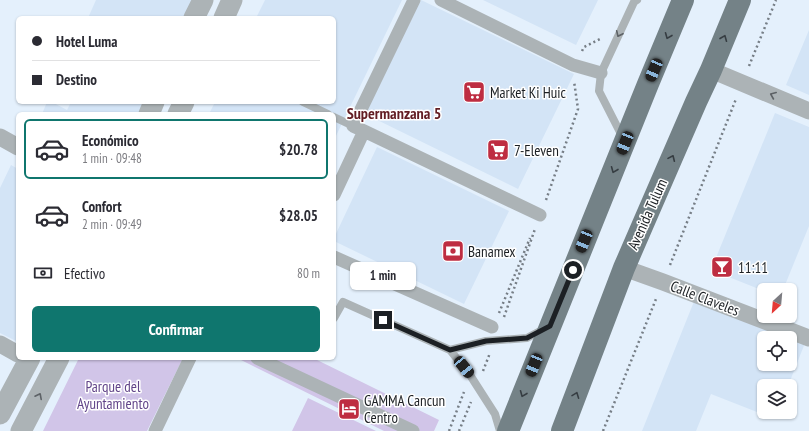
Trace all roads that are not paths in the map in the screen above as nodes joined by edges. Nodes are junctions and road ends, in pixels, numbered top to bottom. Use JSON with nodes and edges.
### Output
{"nodes":[{"id":1,"x":203,"y":0,"type":"edge"},
{"id":2,"x":232,"y":0,"type":"edge"},
{"id":3,"x":414,"y":0,"type":"edge"},
{"id":4,"x":441,"y":0,"type":"edge"},
{"id":5,"x":637,"y":0,"type":"edge"},
{"id":6,"x":683,"y":0,"type":"edge"},
{"id":7,"x":740,"y":0,"type":"edge"},
{"id":8,"x":195,"y":16,"type":"edge"},
{"id":9,"x":225,"y":16,"type":"edge"},
{"id":10,"x":711,"y":70,"type":"junction"},
{"id":11,"x":601,"y":73,"type":"junction"},
{"id":12,"x":307,"y":104,"type":"edge"},
{"id":13,"x":809,"y":111,"type":"edge"},
{"id":14,"x":324,"y":112,"type":"edge"},
{"id":15,"x":336,"y":118,"type":"edge"},
{"id":16,"x":359,"y":129,"type":"junction"},
{"id":17,"x":0,"y":138,"type":"edge"},
{"id":18,"x":625,"y":143,"type":"junction"},
{"id":19,"x":16,"y":146,"type":"edge"},
{"id":20,"x":336,"y":190,"type":"edge"},
{"id":21,"x":540,"y":214,"type":"dead end"},
{"id":22,"x":336,"y":258,"type":"edge"},
{"id":23,"x":624,"y":268,"type":"junction"},
{"id":24,"x":336,"y":314,"type":"edge"},
{"id":25,"x":550,"y":326,"type":"junction"},
{"id":26,"x":492,"y":327,"type":"dead end"},
{"id":27,"x":809,"y":338,"type":"edge"},
{"id":28,"x":0,"y":344,"type":"edge"},
{"id":29,"x":450,"y":350,"type":"junction"},
{"id":30,"x":16,"y":352,"type":"edge"},
{"id":31,"x":25,"y":360,"type":"edge"},
{"id":32,"x":58,"y":360,"type":"edge"},
{"id":33,"x":189,"y":360,"type":"edge"},
{"id":34,"x":261,"y":360,"type":"edge"},
{"id":35,"x":0,"y":414,"type":"edge"},
{"id":36,"x":21,"y":431,"type":"edge"},
{"id":37,"x":155,"y":431,"type":"edge"},
{"id":38,"x":413,"y":431,"type":"edge"},
{"id":39,"x":500,"y":431,"type":"edge"},
{"id":40,"x":508,"y":431,"type":"edge"},
{"id":41,"x":562,"y":431,"type":"edge"}],
"edges":[{"from":1,"to":8,"type":"street"},
{"from":2,"to":9,"type":"street"},
{"from":3,"to":16,"type":"street"},
{"from":4,"to":11,"type":"street"},
{"from":5,"to":11,"type":"lane","one_way":true},
{"from":6,"to":18,"type":"main road","one_way":true},
{"from":10,"to":7,"type":"main road","name":"Avenida Tulum","one_way":true},
{"from":13,"to":10,"type":"street","one_way":true},
{"from":23,"to":10,"type":"main road","name":"Avenida Tulum","one_way":true},
{"from":11,"to":18,"type":"lane"},
{"from":12,"to":14,"type":"lane"},
{"from":15,"to":16,"type":"lane"},
{"from":16,"to":20,"type":"street"},
{"from":16,"to":21,"type":"street"},
{"from":17,"to":19,"type":"street"},
{"from":18,"to":25,"type":"main road","one_way":true},
{"from":22,"to":26,"type":"street"},
{"from":23,"to":27,"type":"street","name":"Calle Claveles"},
{"from":41,"to":23,"type":"main road","name":"Avenida Tulum","one_way":true},
{"from":24,"to":29,"type":"lane"},
{"from":25,"to":29,"type":"lane"},
{"from":25,"to":40,"type":"main road","one_way":true},
{"from":28,"to":30,"type":"street"},
{"from":29,"to":39,"type":"lane"},
{"from":31,"to":35,"type":"street"},
{"from":36,"to":32,"type":"street","one_way":true},
{"from":33,"to":37,"type":"street"},
{"from":34,"to":38,"type":"street"}]}
